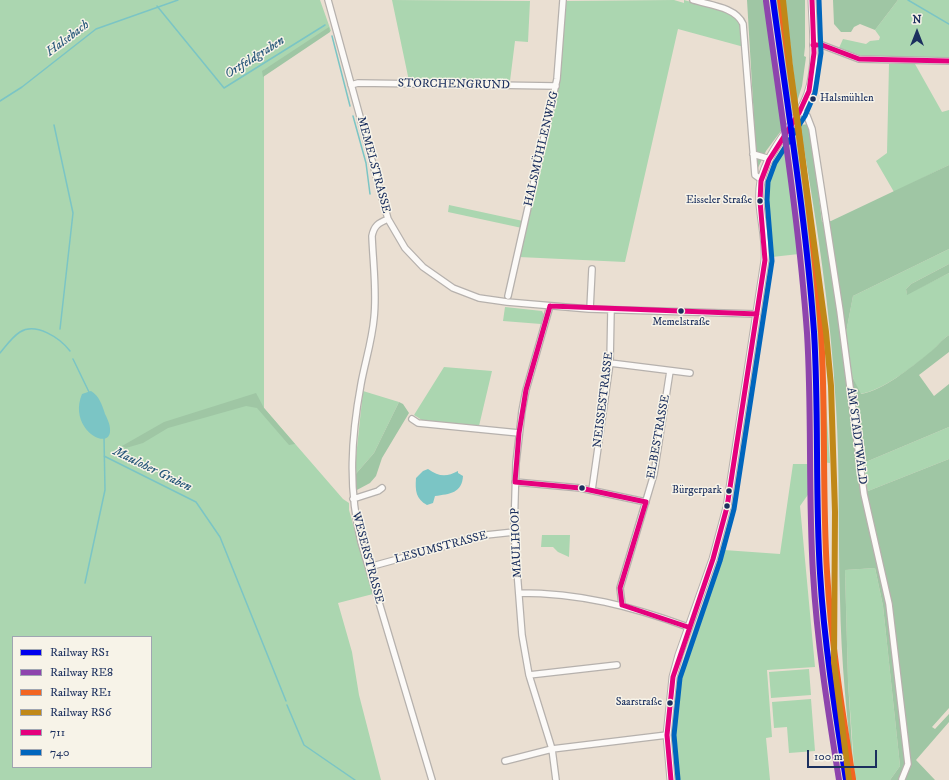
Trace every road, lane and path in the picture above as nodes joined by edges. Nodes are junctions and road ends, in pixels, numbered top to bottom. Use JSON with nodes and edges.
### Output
{"nodes":[{"id":1,"x":328,"y":0,"type":"edge"},
{"id":2,"x":563,"y":0,"type":"edge"},
{"id":3,"x":693,"y":0,"type":"edge"},
{"id":4,"x":812,"y":0,"type":"edge"},
{"id":5,"x":813,"y":45,"type":"junction"},
{"id":6,"x":949,"y":60,"type":"edge"},
{"id":7,"x":352,"y":85,"type":"junction"},
{"id":8,"x":556,"y":86,"type":"junction"},
{"id":9,"x":800,"y":111,"type":"junction"},
{"id":10,"x":754,"y":154,"type":"junction"},
{"id":11,"x":770,"y":159,"type":"junction"},
{"id":12,"x":762,"y":180,"type":"junction"},
{"id":13,"x":388,"y":219,"type":"junction"},
{"id":14,"x":592,"y":269,"type":"dead end"},
{"id":15,"x":508,"y":296,"type":"dead end"},
{"id":16,"x":550,"y":306,"type":"junction"},
{"id":17,"x":590,"y":309,"type":"junction"},
{"id":18,"x":611,"y":310,"type":"junction"},
{"id":19,"x":757,"y":314,"type":"junction"},
{"id":20,"x":610,"y":363,"type":"junction"},
{"id":21,"x":670,"y":371,"type":"junction"},
{"id":22,"x":690,"y":373,"type":"dead end"},
{"id":23,"x":412,"y":420,"type":"dead end"},
{"id":24,"x":519,"y":433,"type":"junction"},
{"id":25,"x":515,"y":482,"type":"junction"},
{"id":26,"x":382,"y":488,"type":"dead end"},
{"id":27,"x":592,"y":490,"type":"junction"},
{"id":28,"x":353,"y":499,"type":"junction"},
{"id":29,"x":646,"y":502,"type":"junction"},
{"id":30,"x":514,"y":532,"type":"junction"},
{"id":31,"x":369,"y":567,"type":"junction"},
{"id":32,"x":519,"y":593,"type":"junction"},
{"id":33,"x":622,"y":605,"type":"junction"},
{"id":34,"x":688,"y":627,"type":"junction"},
{"id":35,"x":617,"y":665,"type":"dead end"},
{"id":36,"x":528,"y":675,"type":"junction"},
{"id":37,"x":667,"y":735,"type":"junction"},
{"id":38,"x":552,"y":749,"type":"junction"},
{"id":39,"x":505,"y":761,"type":"dead end"},
{"id":40,"x":432,"y":780,"type":"edge"},
{"id":41,"x":556,"y":780,"type":"edge"},
{"id":42,"x":671,"y":780,"type":"edge"},
{"id":43,"x":900,"y":780,"type":"edge"}],
"edges":[{"from":1,"to":7,"type":"street","name":"MEMELSTRASSE"},
{"from":2,"to":8,"type":"street","name":"HALSMÜHLENWEG"},
{"from":3,"to":10,"type":"street"},
{"from":4,"to":5,"type":"main road"},
{"from":5,"to":6,"type":"street"},
{"from":5,"to":9,"type":"main road"},
{"from":7,"to":8,"type":"street","name":"STORCHENGRUND"},
{"from":7,"to":13,"type":"street","name":"MEMELSTRASSE"},
{"from":8,"to":15,"type":"street","name":"HALSMÜHLENWEG"},
{"from":9,"to":11,"type":"main road"},
{"from":9,"to":43,"type":"street","name":"AM STADTWALD"},
{"from":10,"to":11,"type":"street"},
{"from":10,"to":12,"type":"street"},
{"from":11,"to":12,"type":"main road"},
{"from":12,"to":19,"type":"main road"},
{"from":13,"to":16,"type":"street","name":"MEMELSTRASSE"},
{"from":13,"to":28,"type":"street","name":"WESERSTRASSE"},
{"from":14,"to":17,"type":"street"},
{"from":16,"to":17,"type":"street","name":"MEMELSTRASSE"},
{"from":16,"to":24,"type":"street","name":"MAULHOOP"},
{"from":17,"to":18,"type":"street","name":"MEMELSTRASSE"},
{"from":18,"to":19,"type":"street","name":"MEMELSTRASSE"},
{"from":18,"to":20,"type":"street","name":"NEISSESTRASSE"},
{"from":19,"to":34,"type":"main road"},
{"from":20,"to":21,"type":"street"},
{"from":20,"to":27,"type":"street","name":"NEISSESTRASSE"},
{"from":21,"to":22,"type":"street"},
{"from":21,"to":29,"type":"street","name":"ELBESTRASSE"},
{"from":23,"to":24,"type":"street"},
{"from":24,"to":25,"type":"street","name":"MAULHOOP"},
{"from":25,"to":27,"type":"street"},
{"from":25,"to":30,"type":"street","name":"MAULHOOP"},
{"from":26,"to":28,"type":"street"},
{"from":27,"to":29,"type":"street"},
{"from":28,"to":31,"type":"street","name":"WESERSTRASSE"},
{"from":29,"to":33,"type":"street","name":"ELBESTRASSE"},
{"from":30,"to":31,"type":"street","name":"LESUMSTRASSE"},
{"from":30,"to":32,"type":"street","name":"MAULHOOP"},
{"from":31,"to":40,"type":"street","name":"WESERSTRASSE"},
{"from":32,"to":33,"type":"street"},
{"from":32,"to":36,"type":"street","name":"MAULHOOP"},
{"from":33,"to":34,"type":"street"},
{"from":34,"to":37,"type":"main road"},
{"from":35,"to":36,"type":"street"},
{"from":36,"to":38,"type":"street","name":"MAULHOOP"},
{"from":37,"to":38,"type":"street"},
{"from":37,"to":42,"type":"main road"},
{"from":38,"to":39,"type":"street"},
{"from":38,"to":41,"type":"street","name":"MAULHOOP"}]}
